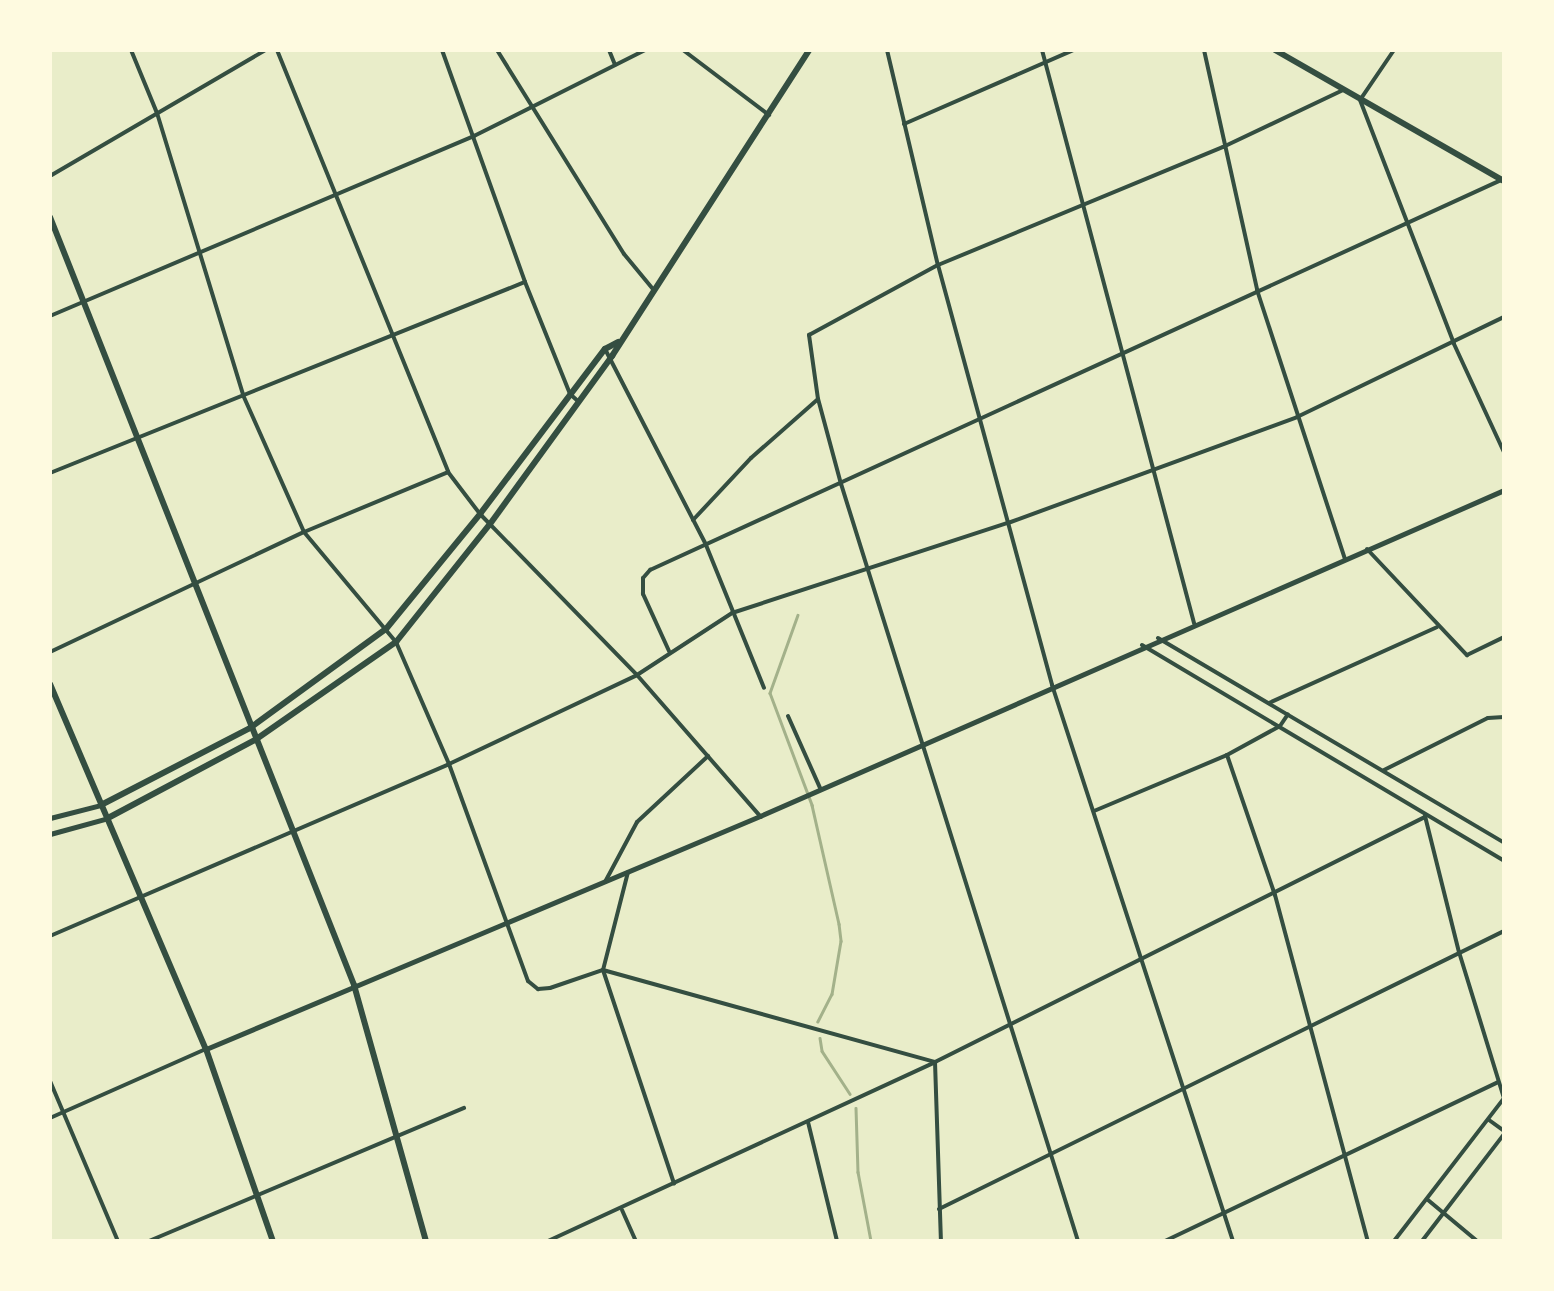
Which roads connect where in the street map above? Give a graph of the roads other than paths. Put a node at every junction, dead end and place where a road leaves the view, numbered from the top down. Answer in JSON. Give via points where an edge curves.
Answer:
{"nodes":[{"id":1,"x":132,"y":50,"type":"edge"},
{"id":2,"x":266,"y":50,"type":"edge"},
{"id":3,"x":277,"y":50,"type":"edge"},
{"id":4,"x":442,"y":50,"type":"edge"},
{"id":5,"x":496,"y":50,"type":"edge"},
{"id":6,"x":609,"y":50,"type":"edge"},
{"id":7,"x":646,"y":50,"type":"edge"},
{"id":8,"x":683,"y":50,"type":"edge"},
{"id":9,"x":809,"y":50,"type":"edge"},
{"id":10,"x":887,"y":50,"type":"edge"},
{"id":11,"x":1042,"y":50,"type":"edge"},
{"id":12,"x":1073,"y":50,"type":"edge"},
{"id":13,"x":1204,"y":50,"type":"edge"},
{"id":14,"x":1275,"y":50,"type":"edge"},
{"id":15,"x":1394,"y":50,"type":"edge"},
{"id":16,"x":1044,"y":64,"type":"junction"},
{"id":17,"x":615,"y":65,"type":"junction"},
{"id":18,"x":1344,"y":90,"type":"junction"},
{"id":19,"x":1360,"y":100,"type":"junction"},
{"id":20,"x":531,"y":110,"type":"junction"},
{"id":21,"x":157,"y":113,"type":"junction"},
{"id":22,"x":768,"y":115,"type":"junction"},
{"id":23,"x":904,"y":124,"type":"junction"},
{"id":24,"x":474,"y":136,"type":"junction"},
{"id":25,"x":1223,"y":148,"type":"junction"},
{"id":26,"x":50,"y":176,"type":"edge"},
{"id":27,"x":1503,"y":180,"type":"edge"},
{"id":28,"x":332,"y":194,"type":"junction"},
{"id":29,"x":1082,"y":207,"type":"junction"},
{"id":30,"x":50,"y":217,"type":"edge"},
{"id":31,"x":1406,"y":221,"type":"junction"},
{"id":32,"x":198,"y":253,"type":"junction"},
{"id":33,"x":938,"y":265,"type":"junction"},
{"id":34,"x":525,"y":282,"type":"junction"},
{"id":35,"x":653,"y":289,"type":"junction"},
{"id":36,"x":1257,"y":290,"type":"junction"},
{"id":37,"x":84,"y":302,"type":"junction"},
{"id":38,"x":50,"y":316,"type":"edge"},
{"id":39,"x":1504,"y":317,"type":"edge"},
{"id":40,"x":390,"y":336,"type":"junction"},
{"id":41,"x":619,"y":342,"type":"junction"},
{"id":42,"x":1454,"y":344,"type":"junction"},
{"id":43,"x":605,"y":349,"type":"junction"},
{"id":44,"x":1124,"y":354,"type":"junction"},
{"id":45,"x":612,"y":356,"type":"junction"},
{"id":46,"x":570,"y":394,"type":"junction"},
{"id":47,"x":243,"y":395,"type":"junction"},
{"id":48,"x":818,"y":399,"type":"junction"},
{"id":49,"x":579,"y":402,"type":"junction"},
{"id":50,"x":982,"y":417,"type":"junction"},
{"id":51,"x":1297,"y":417,"type":"junction"},
{"id":52,"x":136,"y":438,"type":"junction"},
{"id":53,"x":1504,"y":452,"type":"edge"},
{"id":54,"x":1154,"y":468,"type":"junction"},
{"id":55,"x":50,"y":472,"type":"edge"},
{"id":56,"x":448,"y":472,"type":"junction"},
{"id":57,"x":841,"y":484,"type":"junction"},
{"id":58,"x":1504,"y":490,"type":"edge"},
{"id":59,"x":480,"y":514,"type":"junction"},
{"id":60,"x":693,"y":520,"type":"junction"},
{"id":61,"x":1008,"y":523,"type":"junction"},
{"id":62,"x":490,"y":524,"type":"junction"},
{"id":63,"x":304,"y":532,"type":"junction"},
{"id":64,"x":706,"y":544,"type":"junction"},
{"id":65,"x":1366,"y":549,"type":"junction"},
{"id":66,"x":1346,"y":559,"type":"junction"},
{"id":67,"x":870,"y":566,"type":"junction"},
{"id":68,"x":194,"y":583,"type":"junction"},
{"id":69,"x":732,"y":613,"type":"junction"},
{"id":70,"x":1194,"y":623,"type":"junction"},
{"id":71,"x":1437,"y":627,"type":"junction"},
{"id":72,"x":386,"y":629,"type":"junction"},
{"id":73,"x":1158,"y":638,"type":"junction"},
{"id":74,"x":1504,"y":638,"type":"edge"},
{"id":75,"x":396,"y":642,"type":"junction"},
{"id":76,"x":1142,"y":645,"type":"junction"},
{"id":77,"x":50,"y":652,"type":"edge"},
{"id":78,"x":669,"y":652,"type":"junction"},
{"id":79,"x":637,"y":675,"type":"junction"},
{"id":80,"x":50,"y":684,"type":"edge"},
{"id":81,"x":1052,"y":685,"type":"junction"},
{"id":82,"x":764,"y":688,"type":"dead end"},
{"id":83,"x":1269,"y":703,"type":"junction"},
{"id":84,"x":1288,"y":714,"type":"junction"},
{"id":85,"x":788,"y":716,"type":"dead end"},
{"id":86,"x":1504,"y":717,"type":"edge"},
{"id":87,"x":1280,"y":726,"type":"junction"},
{"id":88,"x":250,"y":728,"type":"junction"},
{"id":89,"x":255,"y":740,"type":"junction"},
{"id":90,"x":922,"y":742,"type":"junction"},
{"id":91,"x":1227,"y":754,"type":"junction"},
{"id":92,"x":708,"y":756,"type":"junction"},
{"id":93,"x":449,"y":764,"type":"junction"},
{"id":94,"x":1384,"y":770,"type":"junction"},
{"id":95,"x":817,"y":789,"type":"junction"},
{"id":96,"x":101,"y":805,"type":"junction"},
{"id":97,"x":1094,"y":810,"type":"junction"},
{"id":98,"x":1424,"y":814,"type":"junction"},
{"id":99,"x":760,"y":816,"type":"junction"},
{"id":100,"x":50,"y":818,"type":"edge"},
{"id":101,"x":108,"y":818,"type":"junction"},
{"id":102,"x":296,"y":830,"type":"junction"},
{"id":103,"x":50,"y":834,"type":"edge"},
{"id":104,"x":1504,"y":843,"type":"edge"},
{"id":105,"x":1504,"y":862,"type":"edge"},
{"id":106,"x":628,"y":872,"type":"junction"},
{"id":107,"x":605,"y":882,"type":"junction"},
{"id":108,"x":1275,"y":895,"type":"junction"},
{"id":109,"x":142,"y":896,"type":"junction"},
{"id":110,"x":508,"y":924,"type":"junction"},
{"id":111,"x":1504,"y":930,"type":"edge"},
{"id":112,"x":50,"y":936,"type":"edge"},
{"id":113,"x":1458,"y":952,"type":"junction"},
{"id":114,"x":1140,"y":958,"type":"junction"},
{"id":115,"x":603,"y":970,"type":"junction"},
{"id":116,"x":354,"y":984,"type":"junction"},
{"id":117,"x":1010,"y":1024,"type":"junction"},
{"id":118,"x":1312,"y":1027,"type":"junction"},
{"id":119,"x":206,"y":1049,"type":"junction"},
{"id":120,"x":934,"y":1062,"type":"junction"},
{"id":121,"x":50,"y":1081,"type":"edge"},
{"id":122,"x":1498,"y":1082,"type":"junction"},
{"id":123,"x":1185,"y":1090,"type":"junction"},
{"id":124,"x":1504,"y":1098,"type":"edge"},
{"id":125,"x":464,"y":1108,"type":"dead end"},
{"id":126,"x":63,"y":1113,"type":"junction"},
{"id":127,"x":50,"y":1118,"type":"edge"},
{"id":128,"x":1489,"y":1120,"type":"junction"},
{"id":129,"x":808,"y":1122,"type":"junction"},
{"id":130,"x":1504,"y":1132,"type":"edge"},
{"id":131,"x":394,"y":1134,"type":"junction"},
{"id":132,"x":1050,"y":1156,"type":"junction"},
{"id":133,"x":1346,"y":1156,"type":"junction"},
{"id":134,"x":674,"y":1185,"type":"junction"},
{"id":135,"x":258,"y":1192,"type":"junction"},
{"id":136,"x":1428,"y":1200,"type":"junction"},
{"id":137,"x":939,"y":1209,"type":"junction"},
{"id":138,"x":622,"y":1210,"type":"junction"},
{"id":139,"x":1226,"y":1214,"type":"junction"},
{"id":140,"x":1445,"y":1214,"type":"junction"},
{"id":141,"x":118,"y":1241,"type":"edge"},
{"id":142,"x":149,"y":1241,"type":"edge"},
{"id":143,"x":273,"y":1241,"type":"edge"},
{"id":144,"x":426,"y":1241,"type":"edge"},
{"id":145,"x":548,"y":1241,"type":"edge"},
{"id":146,"x":636,"y":1241,"type":"edge"},
{"id":147,"x":838,"y":1241,"type":"edge"},
{"id":148,"x":942,"y":1241,"type":"edge"},
{"id":149,"x":1078,"y":1241,"type":"edge"},
{"id":150,"x":1164,"y":1241,"type":"edge"},
{"id":151,"x":1232,"y":1241,"type":"edge"},
{"id":152,"x":1368,"y":1241,"type":"edge"},
{"id":153,"x":1394,"y":1241,"type":"edge"},
{"id":154,"x":1422,"y":1241,"type":"edge"},
{"id":155,"x":1477,"y":1241,"type":"edge"}],
"edges":[{"from":1,"to":21,"type":"street"},
{"from":2,"to":21,"type":"street"},
{"from":3,"to":28,"type":"street"},
{"from":4,"to":24,"type":"street"},
{"from":5,"to":20,"type":"street"},
{"from":6,"to":17,"type":"street"},
{"from":7,"to":17,"type":"street"},
{"from":8,"to":22,"type":"street"},
{"from":9,"to":22,"type":"main road"},
{"from":10,"to":23,"type":"street"},
{"from":11,"to":16,"type":"street"},
{"from":12,"to":16,"type":"street"},
{"from":13,"to":25,"type":"street"},
{"from":14,"to":18,"type":"main road"},
{"from":15,"to":19,"type":"street"},
{"from":16,"to":23,"type":"street"},
{"from":16,"to":29,"type":"street"},
{"from":17,"to":20,"type":"street"},
{"from":18,"to":19,"type":"main road"},
{"from":18,"to":25,"type":"street"},
{"from":19,"to":27,"type":"main road"},
{"from":19,"to":31,"type":"street"},
{"from":20,"to":24,"type":"street"},
{"from":20,"to":35,"type":"street"},
{"from":21,"to":26,"type":"street"},
{"from":21,"to":32,"type":"street"},
{"from":22,"to":35,"type":"main road"},
{"from":23,"to":33,"type":"street"},
{"from":24,"to":28,"type":"street"},
{"from":24,"to":34,"type":"street"},
{"from":25,"to":29,"type":"street"},
{"from":25,"to":36,"type":"street"},
{"from":27,"to":31,"type":"street"},
{"from":28,"to":32,"type":"street"},
{"from":28,"to":40,"type":"street"},
{"from":29,"to":33,"type":"street"},
{"from":29,"to":44,"type":"street"},
{"from":30,"to":37,"type":"main road"},
{"from":31,"to":36,"type":"street"},
{"from":31,"to":42,"type":"street"},
{"from":32,"to":37,"type":"street"},
{"from":32,"to":47,"type":"street"},
{"from":33,"to":48,"type":"street","via":[[811,332]]},
{"from":33,"to":50,"type":"street"},
{"from":34,"to":40,"type":"street"},
{"from":34,"to":46,"type":"street"},
{"from":35,"to":41,"type":"main road"},
{"from":36,"to":44,"type":"street"},
{"from":36,"to":51,"type":"street"},
{"from":37,"to":38,"type":"street"},
{"from":37,"to":52,"type":"main road"},
{"from":39,"to":42,"type":"street"},
{"from":40,"to":47,"type":"street"},
{"from":40,"to":56,"type":"street"},
{"from":41,"to":43,"type":"main road"},
{"from":41,"to":45,"type":"main road"},
{"from":42,"to":51,"type":"street"},
{"from":42,"to":53,"type":"street"},
{"from":43,"to":45,"type":"street"},
{"from":43,"to":46,"type":"main road"},
{"from":44,"to":50,"type":"street"},
{"from":44,"to":54,"type":"street"},
{"from":45,"to":49,"type":"main road"},
{"from":45,"to":60,"type":"street"},
{"from":46,"to":49,"type":"street"},
{"from":46,"to":59,"type":"main road"},
{"from":47,"to":52,"type":"street"},
{"from":47,"to":63,"type":"street"},
{"from":48,"to":57,"type":"street"},
{"from":48,"to":60,"type":"street"},
{"from":49,"to":62,"type":"main road"},
{"from":50,"to":57,"type":"street"},
{"from":50,"to":61,"type":"street"},
{"from":51,"to":54,"type":"street"},
{"from":51,"to":66,"type":"street"},
{"from":52,"to":55,"type":"street"},
{"from":52,"to":68,"type":"main road"},
{"from":54,"to":61,"type":"street"},
{"from":54,"to":70,"type":"street"},
{"from":56,"to":59,"type":"street"},
{"from":56,"to":63,"type":"street"},
{"from":57,"to":64,"type":"street"},
{"from":57,"to":67,"type":"street"},
{"from":58,"to":65,"type":"street"},
{"from":59,"to":62,"type":"street"},
{"from":59,"to":72,"type":"main road"},
{"from":60,"to":64,"type":"street"},
{"from":61,"to":67,"type":"street"},
{"from":61,"to":81,"type":"street"},
{"from":62,"to":75,"type":"main road"},
{"from":62,"to":79,"type":"street"},
{"from":63,"to":68,"type":"street"},
{"from":63,"to":72,"type":"street"},
{"from":64,"to":69,"type":"street"},
{"from":64,"to":78,"type":"street","via":[[643,578]]},
{"from":65,"to":66,"type":"street"},
{"from":65,"to":71,"type":"street"},
{"from":66,"to":70,"type":"street"},
{"from":67,"to":69,"type":"street"},
{"from":67,"to":90,"type":"street"},
{"from":68,"to":77,"type":"street"},
{"from":68,"to":88,"type":"main road"},
{"from":69,"to":78,"type":"street"},
{"from":69,"to":82,"type":"street"},
{"from":70,"to":73,"type":"street"},
{"from":71,"to":74,"type":"street","via":[[1467,656]]},
{"from":71,"to":83,"type":"street"},
{"from":72,"to":75,"type":"street"},
{"from":72,"to":88,"type":"main road"},
{"from":73,"to":76,"type":"street"},
{"from":73,"to":83,"type":"street"},
{"from":75,"to":89,"type":"main road"},
{"from":75,"to":93,"type":"street"},
{"from":76,"to":81,"type":"street"},
{"from":76,"to":87,"type":"street"},
{"from":78,"to":79,"type":"street"},
{"from":79,"to":92,"type":"street"},
{"from":79,"to":93,"type":"street"},
{"from":80,"to":96,"type":"main road"},
{"from":81,"to":90,"type":"street"},
{"from":81,"to":97,"type":"street"},
{"from":83,"to":84,"type":"street"},
{"from":84,"to":87,"type":"street"},
{"from":84,"to":94,"type":"street"},
{"from":85,"to":95,"type":"street"},
{"from":86,"to":94,"type":"street","via":[[1488,718]]},
{"from":87,"to":91,"type":"street"},
{"from":87,"to":98,"type":"street"},
{"from":88,"to":89,"type":"main road"},
{"from":88,"to":96,"type":"main road"},
{"from":89,"to":101,"type":"main road"},
{"from":89,"to":102,"type":"main road"},
{"from":90,"to":95,"type":"street"},
{"from":90,"to":117,"type":"street"},
{"from":91,"to":97,"type":"street"},
{"from":91,"to":108,"type":"street"},
{"from":92,"to":99,"type":"street"},
{"from":92,"to":107,"type":"street","via":[[637,822]]},
{"from":93,"to":102,"type":"street"},
{"from":93,"to":110,"type":"street"},
{"from":94,"to":104,"type":"street"},
{"from":95,"to":99,"type":"street"},
{"from":96,"to":100,"type":"street"},
{"from":96,"to":101,"type":"main road"},
{"from":97,"to":114,"type":"street"},
{"from":98,"to":105,"type":"street"},
{"from":98,"to":108,"type":"street"},
{"from":98,"to":113,"type":"street"},
{"from":99,"to":106,"type":"street"},
{"from":101,"to":103,"type":"street"},
{"from":101,"to":109,"type":"main road"},
{"from":102,"to":109,"type":"street"},
{"from":102,"to":116,"type":"main road"},
{"from":106,"to":107,"type":"street"},
{"from":106,"to":115,"type":"street"},
{"from":107,"to":110,"type":"street"},
{"from":108,"to":114,"type":"street"},
{"from":108,"to":118,"type":"street"},
{"from":109,"to":112,"type":"street"},
{"from":109,"to":119,"type":"main road"},
{"from":110,"to":115,"type":"street","via":[[528,982],[538,989]]},
{"from":110,"to":116,"type":"street"},
{"from":111,"to":113,"type":"street"},
{"from":113,"to":118,"type":"street"},
{"from":113,"to":122,"type":"street"},
{"from":114,"to":117,"type":"street"},
{"from":114,"to":123,"type":"street"},
{"from":115,"to":120,"type":"street"},
{"from":115,"to":134,"type":"street"},
{"from":116,"to":119,"type":"street"},
{"from":116,"to":131,"type":"main road"},
{"from":117,"to":120,"type":"street"},
{"from":117,"to":132,"type":"street"},
{"from":118,"to":123,"type":"street"},
{"from":118,"to":133,"type":"street"},
{"from":119,"to":126,"type":"street"},
{"from":119,"to":135,"type":"main road"},
{"from":120,"to":129,"type":"street"},
{"from":120,"to":137,"type":"street"},
{"from":121,"to":126,"type":"street"},
{"from":122,"to":124,"type":"street"},
{"from":122,"to":133,"type":"street"},
{"from":123,"to":132,"type":"street"},
{"from":123,"to":139,"type":"street"},
{"from":124,"to":128,"type":"street"},
{"from":125,"to":131,"type":"street"},
{"from":126,"to":127,"type":"street"},
{"from":126,"to":141,"type":"street"},
{"from":128,"to":130,"type":"street"},
{"from":128,"to":136,"type":"street"},
{"from":129,"to":134,"type":"street"},
{"from":129,"to":147,"type":"street"},
{"from":130,"to":140,"type":"street"},
{"from":131,"to":135,"type":"street"},
{"from":131,"to":144,"type":"main road"},
{"from":132,"to":137,"type":"street"},
{"from":132,"to":149,"type":"street"},
{"from":133,"to":139,"type":"street"},
{"from":133,"to":152,"type":"street"},
{"from":134,"to":138,"type":"street"},
{"from":135,"to":142,"type":"street"},
{"from":135,"to":143,"type":"main road"},
{"from":136,"to":140,"type":"street"},
{"from":136,"to":153,"type":"street"},
{"from":137,"to":148,"type":"street"},
{"from":138,"to":145,"type":"street"},
{"from":138,"to":146,"type":"street"},
{"from":139,"to":150,"type":"street"},
{"from":139,"to":151,"type":"street"},
{"from":140,"to":154,"type":"street"},
{"from":140,"to":155,"type":"street"}]}
